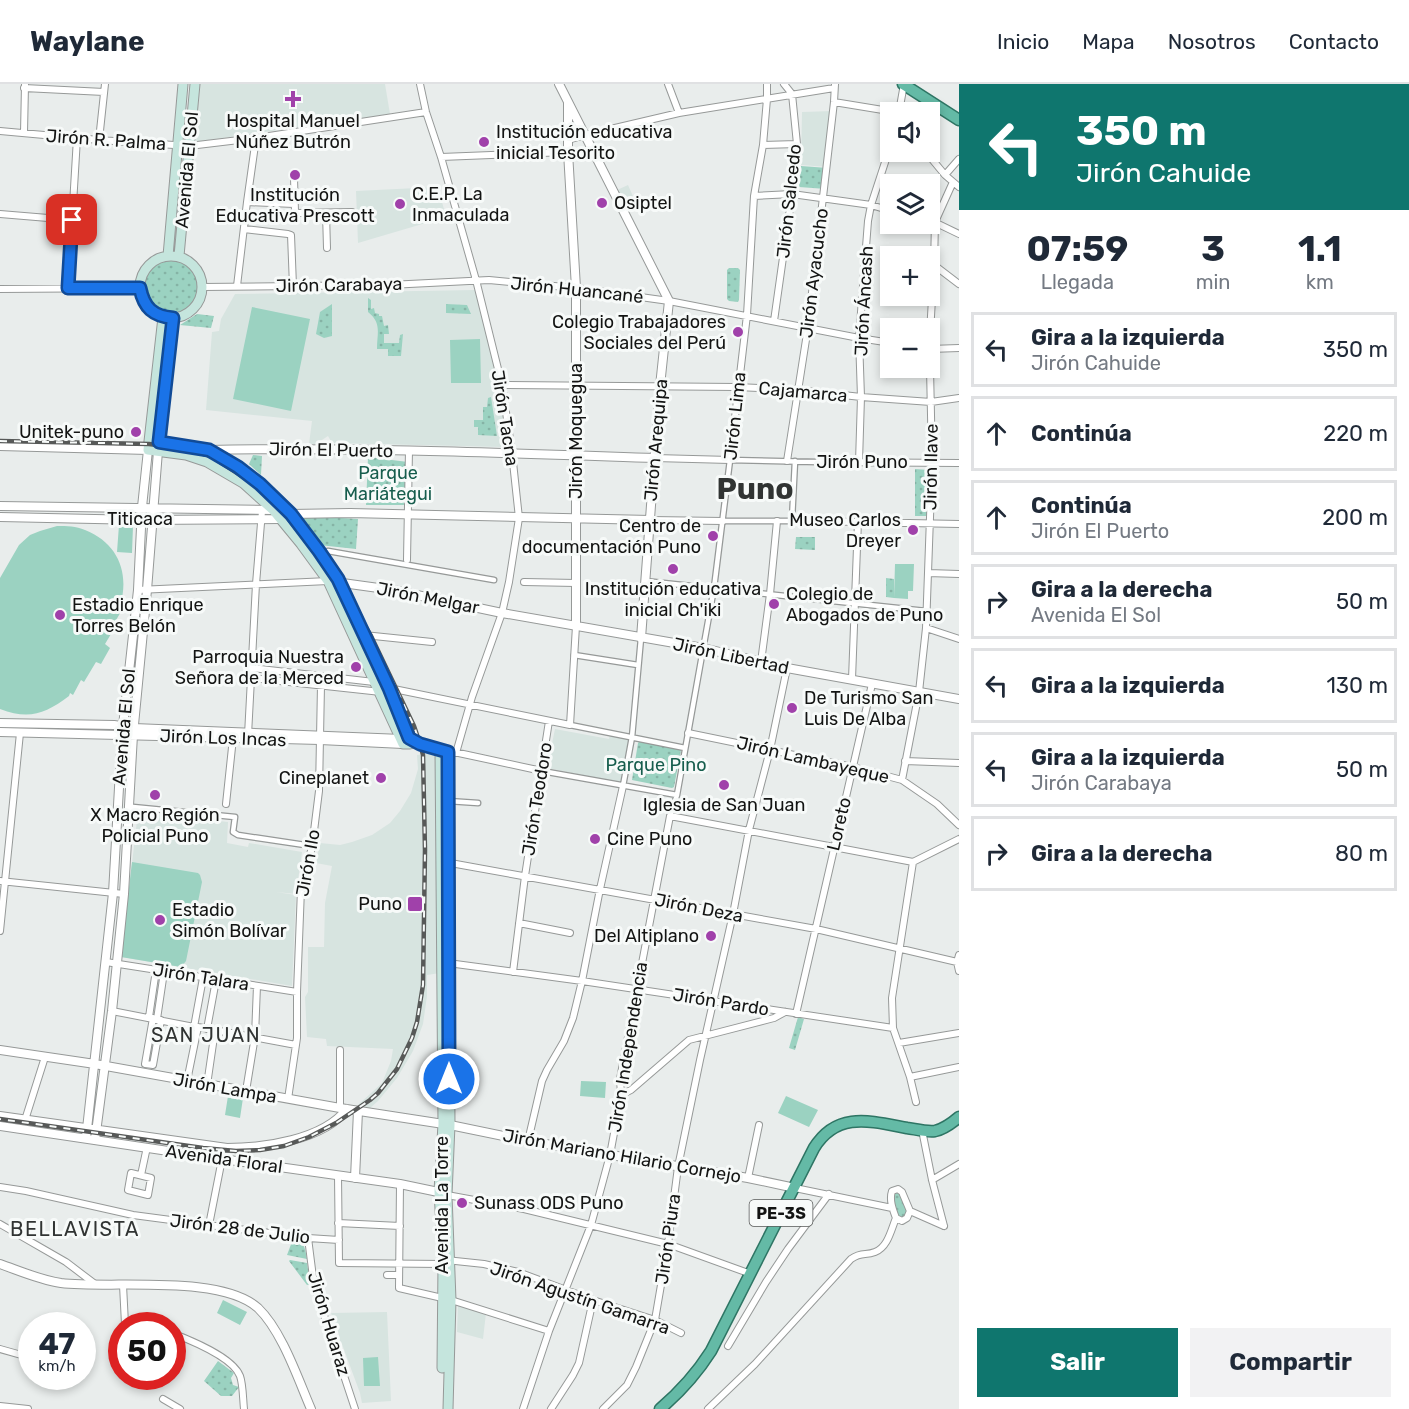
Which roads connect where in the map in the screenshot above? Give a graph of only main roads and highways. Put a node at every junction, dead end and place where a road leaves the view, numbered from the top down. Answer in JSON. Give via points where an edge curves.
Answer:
{"nodes":[{"id":1,"x":183,"y":84,"type":"edge"},
{"id":2,"x":195,"y":84,"type":"edge"},
{"id":3,"x":904,"y":84,"type":"edge"},
{"id":4,"x":913,"y":84,"type":"edge"},
{"id":5,"x":959,"y":113,"type":"edge"},
{"id":6,"x":959,"y":120,"type":"edge"},
{"id":7,"x":174,"y":256,"type":"junction"},
{"id":8,"x":168,"y":317,"type":"junction"},
{"id":9,"x":154,"y":446,"type":"junction"},
{"id":10,"x":384,"y":691,"type":"junction"},
{"id":11,"x":448,"y":751,"type":"junction"},
{"id":12,"x":444,"y":862,"type":"junction"},
{"id":13,"x":959,"y":1117,"type":"edge"},
{"id":14,"x":446,"y":1299,"type":"junction"},
{"id":15,"x":443,"y":1409,"type":"edge"},
{"id":16,"x":448,"y":1409,"type":"edge"},
{"id":17,"x":660,"y":1409,"type":"edge"}],
"edges":[{"from":1,"to":7,"type":"main road","name":"Avenida El Sol"},
{"from":2,"to":7,"type":"main road","name":"Avenida El Sol"},
{"from":3,"to":6,"type":"highway"},
{"from":4,"to":5,"type":"highway"},
{"from":7,"to":8,"type":"main road","via":[[151,263],[141,278],[140,288],[147,306]]},
{"from":7,"to":8,"type":"main road","via":[[196,268],[202,287],[201,296],[190,311]]},
{"from":8,"to":9,"type":"main road","name":"Avenida El Sol"},
{"from":9,"to":10,"type":"main road","via":[[225,471],[273,510],[328,581],[374,682]]},
{"from":9,"to":10,"type":"main road","name":"Jirón El Puerto","via":[[209,450],[260,484],[291,514],[339,582]]},
{"from":10,"to":11,"type":"main road","via":[[408,741]]},
{"from":11,"to":12,"type":"main road","name":"Avenida La Torre"},
{"from":11,"to":12,"type":"main road","name":"Avenida La Torre"},
{"from":12,"to":14,"type":"main road","name":"Avenida La Torre"},
{"from":13,"to":17,"type":"highway","number":"PE-3S","via":[[933,1131],[860,1120],[837,1125],[825,1133],[711,1351],[684,1387]]},
{"from":14,"to":15,"type":"main road","name":"Avenida La Torre"},
{"from":14,"to":16,"type":"main road","name":"Avenida La Torre"}]}
